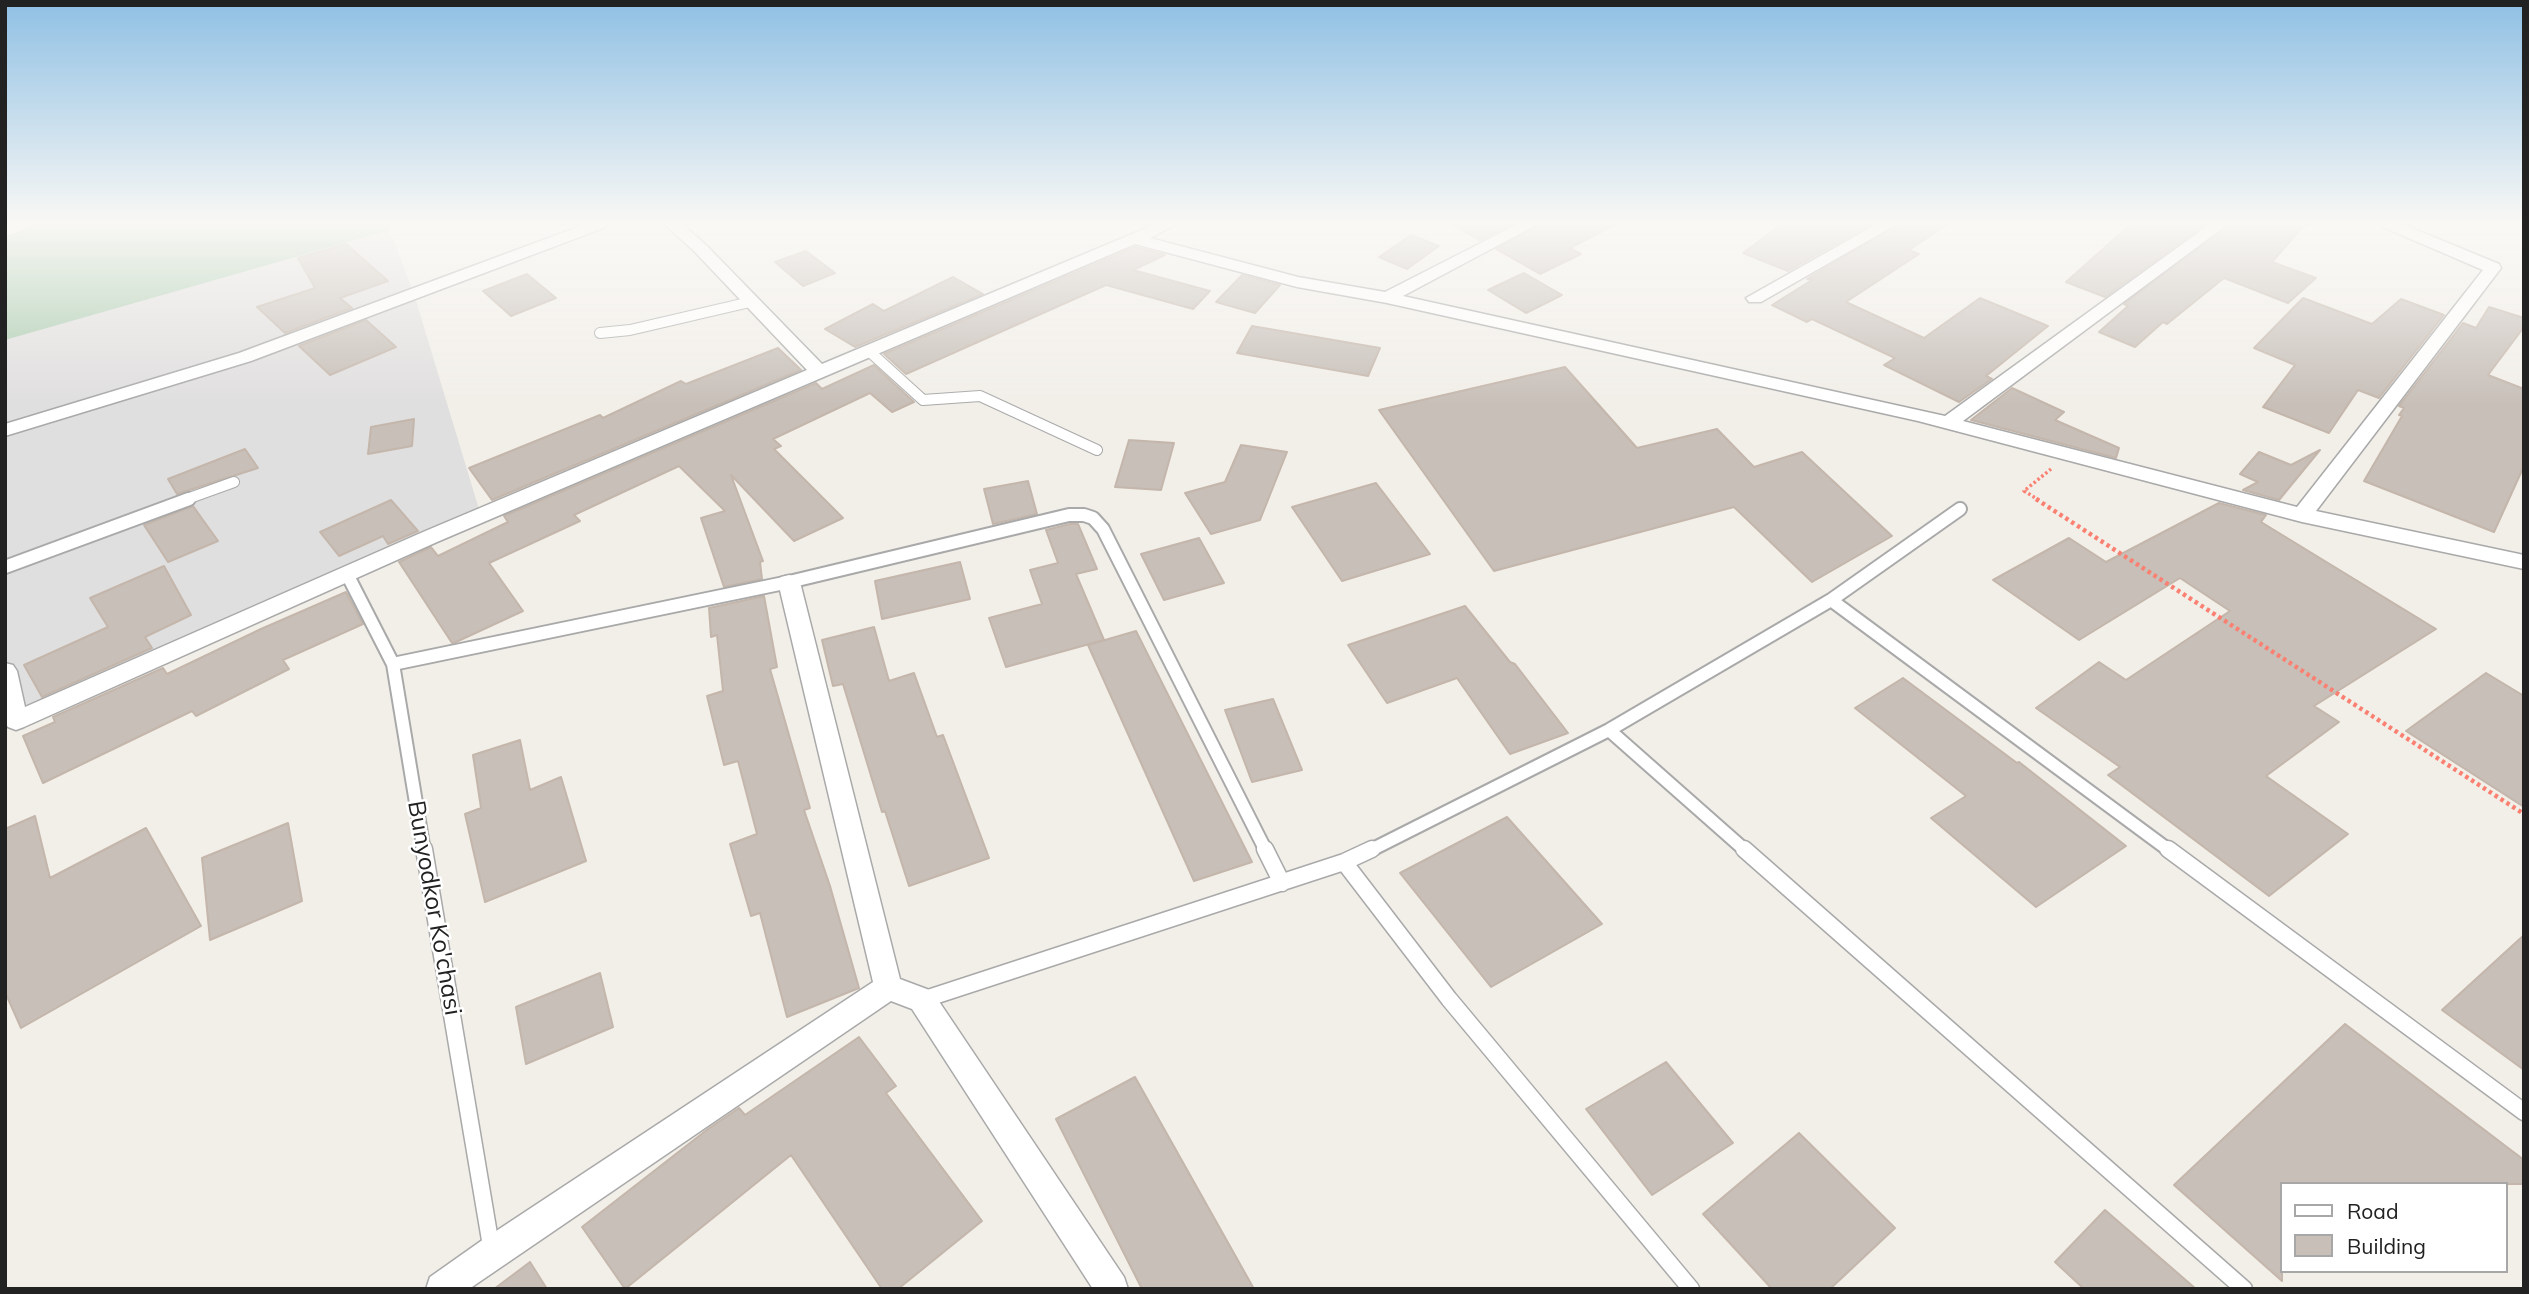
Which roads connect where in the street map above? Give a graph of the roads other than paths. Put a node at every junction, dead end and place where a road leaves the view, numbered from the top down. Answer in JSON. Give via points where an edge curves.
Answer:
{"nodes":[{"id":1,"x":439,"y":284,"type":"edge"},
{"id":2,"x":734,"y":284,"type":"edge"},
{"id":3,"x":1027,"y":284,"type":"edge"},
{"id":4,"x":1310,"y":284,"type":"edge"},
{"id":5,"x":1413,"y":284,"type":"edge"},
{"id":6,"x":1780,"y":284,"type":"edge"},
{"id":7,"x":2137,"y":284,"type":"edge"},
{"id":8,"x":2480,"y":284,"type":"edge"},
{"id":9,"x":1387,"y":298,"type":"junction"},
{"id":10,"x":1755,"y":298,"type":"dead end"},
{"id":11,"x":750,"y":302,"type":"junction"},
{"id":12,"x":600,"y":333,"type":"dead end"},
{"id":13,"x":869,"y":351,"type":"junction"},
{"id":14,"x":819,"y":372,"type":"junction"},
{"id":15,"x":1948,"y":423,"type":"junction"},
{"id":16,"x":5,"y":430,"type":"edge"},
{"id":17,"x":1097,"y":450,"type":"dead end"},
{"id":18,"x":234,"y":482,"type":"dead end"},
{"id":19,"x":1960,"y":509,"type":"dead end"},
{"id":20,"x":2302,"y":514,"type":"junction"},
{"id":21,"x":2524,"y":562,"type":"edge"},
{"id":22,"x":5,"y":567,"type":"edge"},
{"id":23,"x":347,"y":574,"type":"junction"},
{"id":24,"x":789,"y":582,"type":"junction"},
{"id":25,"x":1831,"y":600,"type":"junction"},
{"id":26,"x":393,"y":664,"type":"junction"},
{"id":27,"x":5,"y":671,"type":"edge"},
{"id":28,"x":10,"y":725,"type":"edge"},
{"id":29,"x":1609,"y":730,"type":"junction"},
{"id":30,"x":1344,"y":862,"type":"junction"},
{"id":31,"x":1282,"y":883,"type":"junction"},
{"id":32,"x":888,"y":987,"type":"junction"},
{"id":33,"x":922,"y":1000,"type":"junction"},
{"id":34,"x":2524,"y":1112,"type":"edge"},
{"id":35,"x":492,"y":1252,"type":"junction"},
{"id":36,"x":442,"y":1289,"type":"edge"},
{"id":37,"x":1112,"y":1289,"type":"edge"},
{"id":38,"x":1691,"y":1289,"type":"edge"},
{"id":39,"x":2244,"y":1289,"type":"edge"}],
"edges":[{"from":1,"to":16,"type":"street","via":[[245,357]]},
{"from":2,"to":11,"type":"street"},
{"from":3,"to":13,"type":"street"},
{"from":4,"to":9,"type":"street"},
{"from":5,"to":9,"type":"street"},
{"from":6,"to":10,"type":"street"},
{"from":7,"to":15,"type":"street"},
{"from":8,"to":20,"type":"street"},
{"from":9,"to":15,"type":"street"},
{"from":11,"to":12,"type":"lane"},
{"from":11,"to":14,"type":"street"},
{"from":13,"to":14,"type":"street"},
{"from":13,"to":17,"type":"lane","via":[[923,400],[980,396]]},
{"from":14,"to":23,"type":"street"},
{"from":15,"to":20,"type":"street"},
{"from":18,"to":22,"type":"lane"},
{"from":19,"to":25,"type":"lane"},
{"from":20,"to":21,"type":"street"},
{"from":23,"to":26,"type":"lane","name":"Bunyodkor Ko'chasi"},
{"from":23,"to":28,"type":"street"},
{"from":24,"to":26,"type":"lane"},
{"from":24,"to":31,"type":"lane","via":[[1069,515],[1093,517],[1110,541]]},
{"from":24,"to":32,"type":"street"},
{"from":25,"to":29,"type":"lane"},
{"from":25,"to":34,"type":"lane"},
{"from":26,"to":35,"type":"lane","name":"Bunyodkor Ko'chasi"},
{"from":27,"to":28,"type":"street"},
{"from":29,"to":30,"type":"lane"},
{"from":29,"to":39,"type":"lane"},
{"from":30,"to":31,"type":"lane"},
{"from":30,"to":38,"type":"lane","via":[[1514,1079]]},
{"from":31,"to":33,"type":"lane"},
{"from":32,"to":33,"type":"street"},
{"from":32,"to":35,"type":"street"},
{"from":33,"to":37,"type":"street"},
{"from":35,"to":36,"type":"street"}]}
